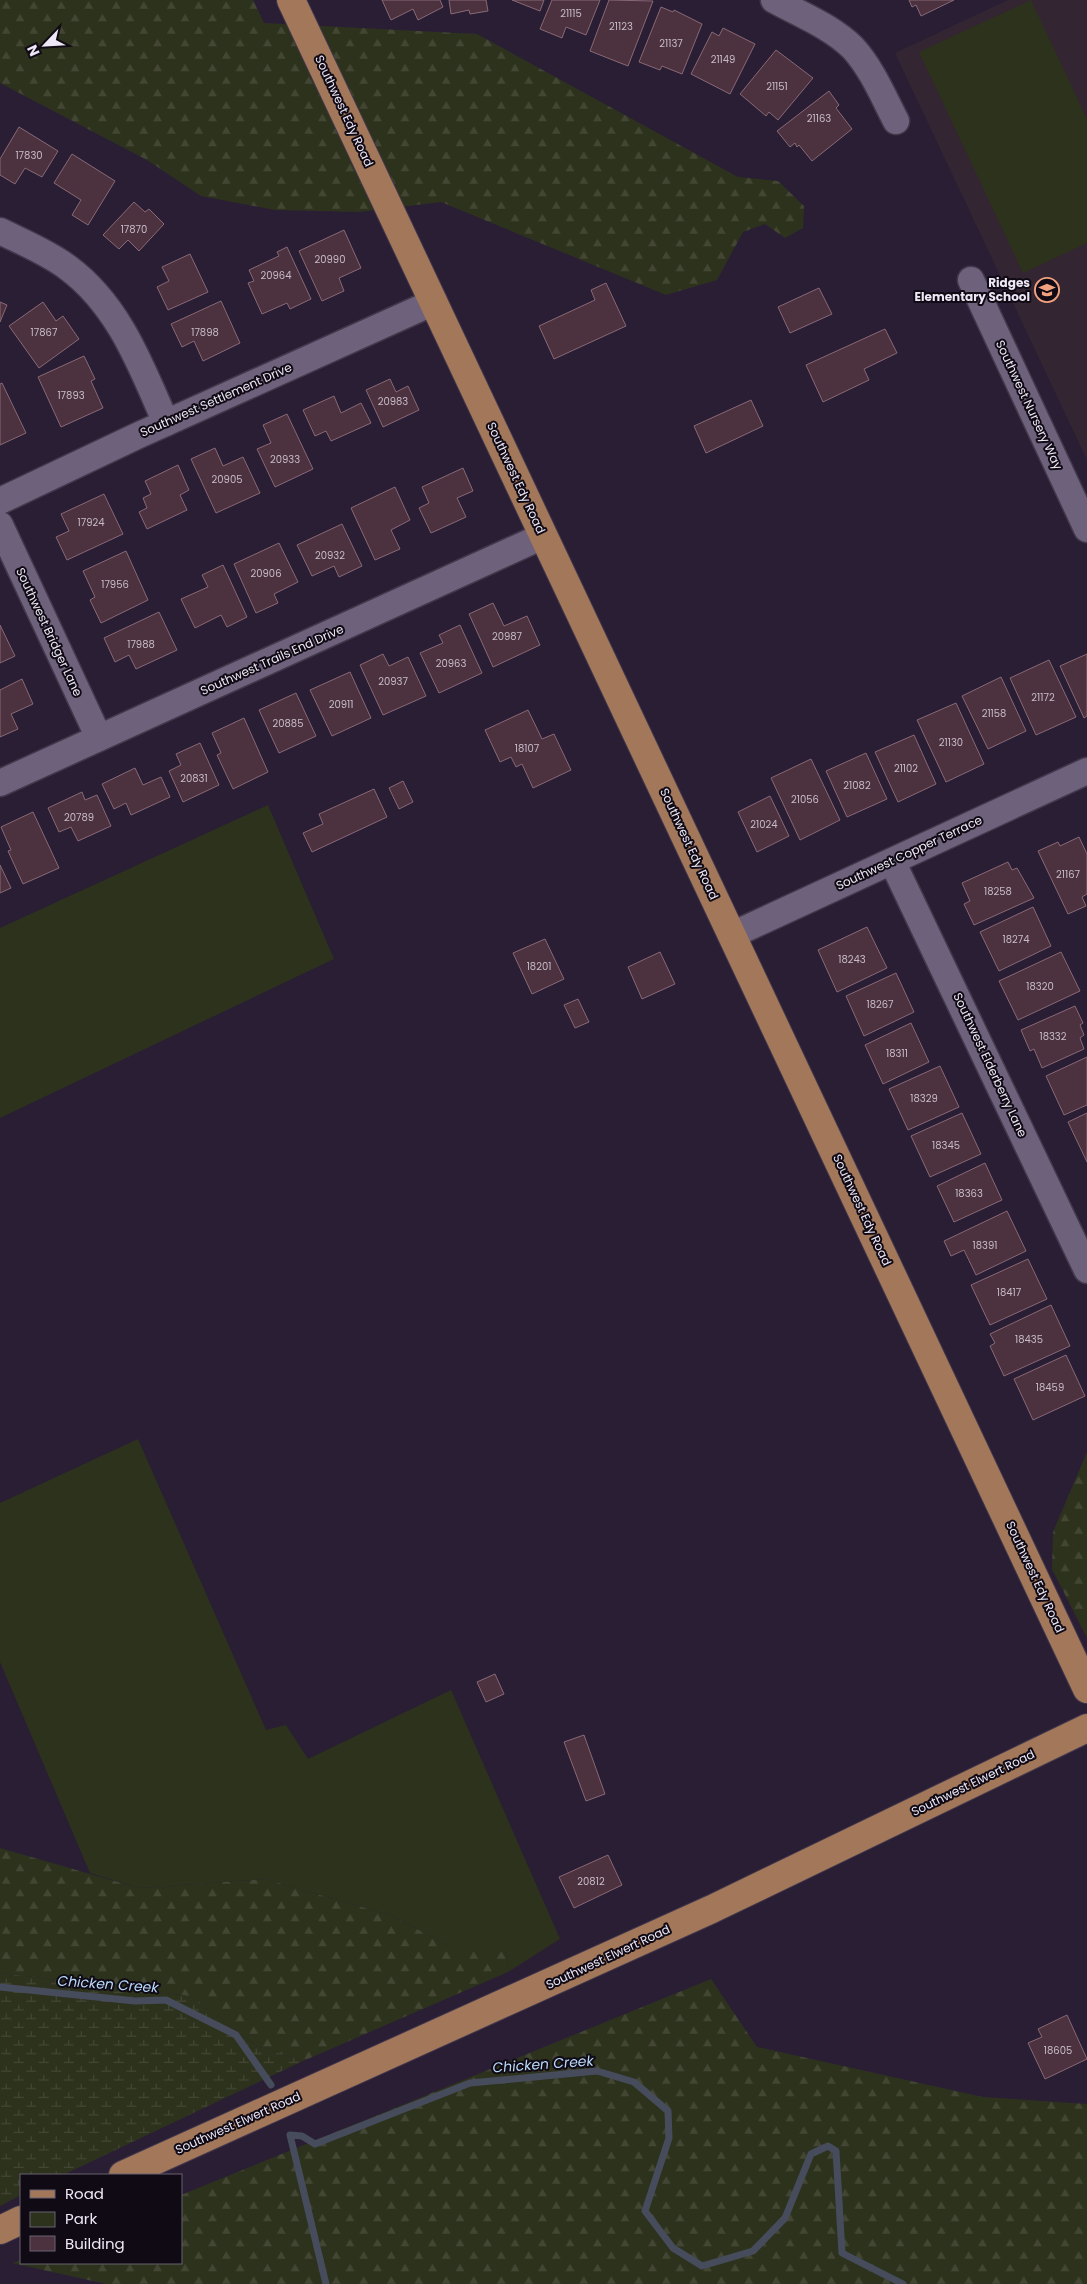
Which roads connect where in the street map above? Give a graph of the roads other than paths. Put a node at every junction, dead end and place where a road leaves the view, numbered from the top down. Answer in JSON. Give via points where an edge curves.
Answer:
{"nodes":[{"id":1,"x":291,"y":0,"type":"edge"},
{"id":2,"x":774,"y":0,"type":"edge"},
{"id":3,"x":896,"y":121,"type":"dead end"},
{"id":4,"x":0,"y":231,"type":"edge"},
{"id":5,"x":971,"y":280,"type":"dead end"},
{"id":6,"x":434,"y":302,"type":"junction"},
{"id":7,"x":166,"y":422,"type":"junction"},
{"id":8,"x":0,"y":501,"type":"edge"},
{"id":9,"x":0,"y":525,"type":"edge"},
{"id":10,"x":1087,"y":529,"type":"edge"},
{"id":11,"x":543,"y":536,"type":"junction"},
{"id":12,"x":99,"y":738,"type":"junction"},
{"id":13,"x":1087,"y":771,"type":"edge"},
{"id":14,"x":0,"y":783,"type":"edge"},
{"id":15,"x":892,"y":861,"type":"junction"},
{"id":16,"x":732,"y":935,"type":"junction"},
{"id":17,"x":1087,"y":1270,"type":"edge"},
{"id":18,"x":1087,"y":1688,"type":"edge"},
{"id":19,"x":1087,"y":1728,"type":"edge"},
{"id":20,"x":125,"y":2174,"type":"edge"},
{"id":21,"x":20,"y":2220,"type":"edge"},
{"id":22,"x":0,"y":2230,"type":"edge"}],
"edges":[{"from":1,"to":6,"type":"main road","name":"Southwest Edy Road"},
{"from":2,"to":3,"type":"street","via":[[832,32],[851,47],[875,79]]},
{"from":4,"to":7,"type":"street","via":[[66,267],[105,302],[124,332]]},
{"from":5,"to":10,"type":"street","name":"Southwest Nursery Way"},
{"from":6,"to":7,"type":"street","name":"Southwest Settlement Drive"},
{"from":6,"to":11,"type":"main road","name":"Southwest Edy Road"},
{"from":7,"to":8,"type":"street","name":"Southwest Settlement Drive"},
{"from":9,"to":12,"type":"street","name":"Southwest Bridger Lane"},
{"from":11,"to":12,"type":"street","name":"Southwest Trails End Drive"},
{"from":11,"to":16,"type":"main road","name":"Southwest Edy Road"},
{"from":12,"to":14,"type":"street","name":"Southwest Trails End Drive"},
{"from":13,"to":15,"type":"street","name":"Southwest Copper Terrace"},
{"from":15,"to":16,"type":"street","name":"Southwest Copper Terrace"},
{"from":15,"to":17,"type":"street","name":"Southwest Elderberry Lane"},
{"from":16,"to":18,"type":"main road","name":"Southwest Edy Road"},
{"from":19,"to":20,"type":"main road","name":"Southwest Elwert Road","via":[[712,1909]]},
{"from":21,"to":22,"type":"main road"}]}
